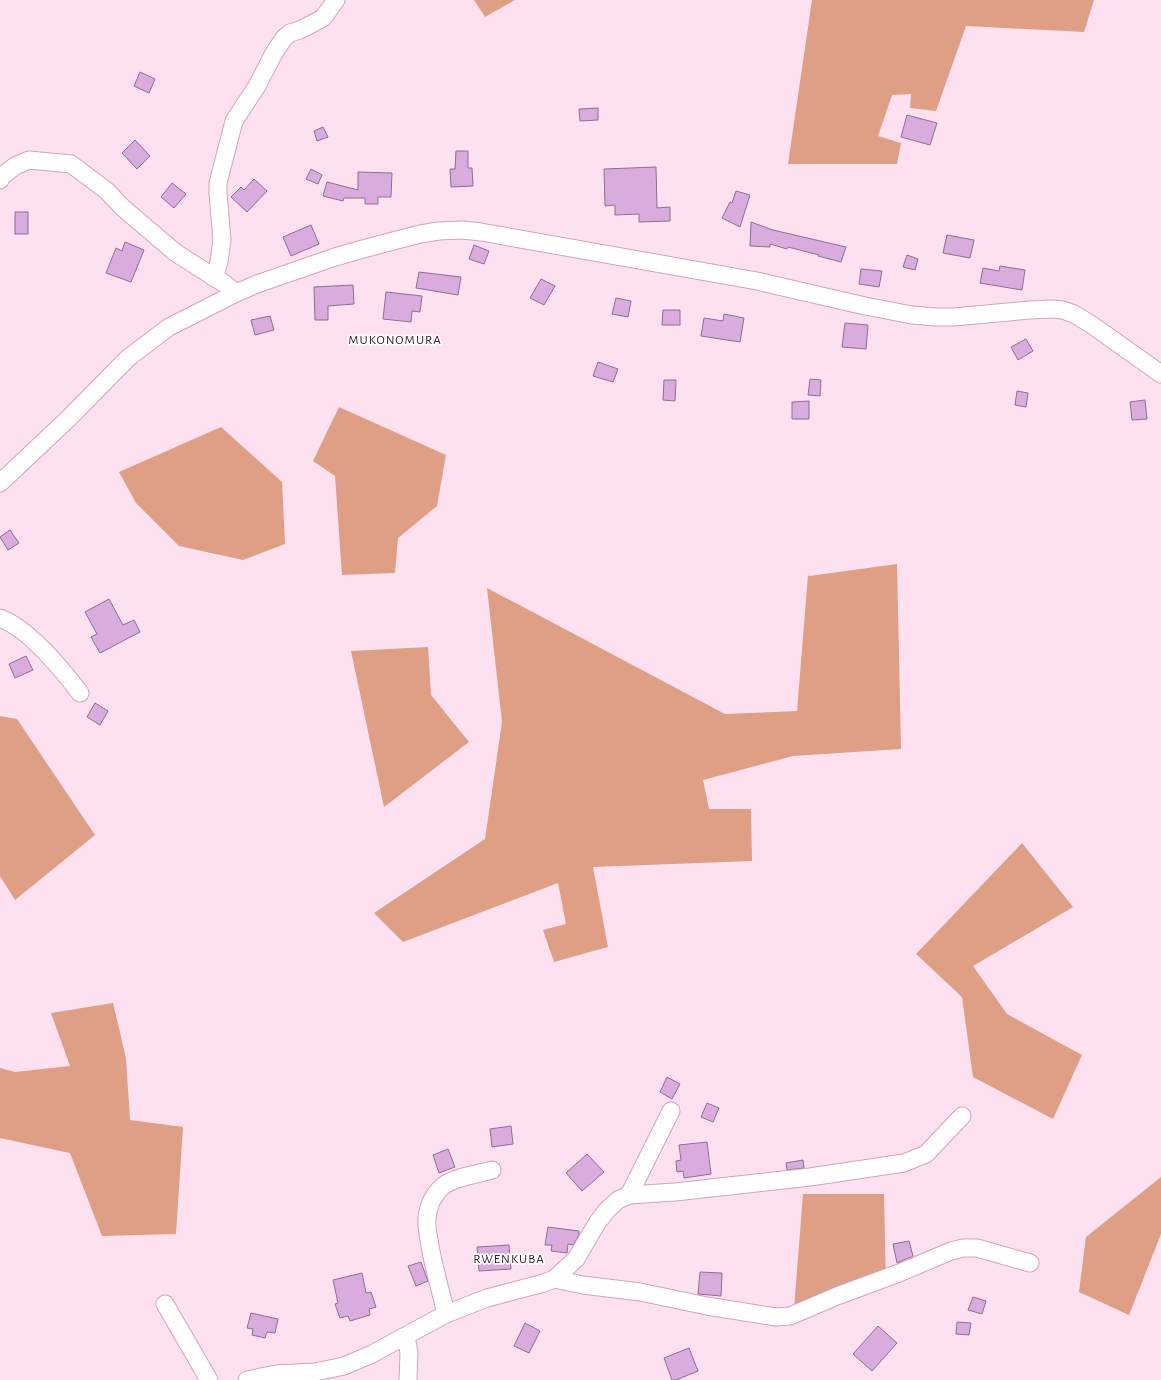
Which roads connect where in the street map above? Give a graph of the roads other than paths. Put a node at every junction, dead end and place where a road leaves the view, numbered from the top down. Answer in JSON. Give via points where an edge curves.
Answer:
{"nodes":[{"id":1,"x":336,"y":0,"type":"edge"},
{"id":2,"x":0,"y":180,"type":"edge"},
{"id":3,"x":214,"y":278,"type":"junction"},
{"id":4,"x":236,"y":292,"type":"junction"},
{"id":5,"x":1161,"y":374,"type":"edge"},
{"id":6,"x":0,"y":483,"type":"edge"},
{"id":7,"x":0,"y":618,"type":"edge"},
{"id":8,"x":80,"y":693,"type":"dead end"},
{"id":9,"x":671,"y":1111,"type":"dead end"},
{"id":10,"x":962,"y":1116,"type":"dead end"},
{"id":11,"x":492,"y":1170,"type":"dead end"},
{"id":12,"x":629,"y":1195,"type":"junction"},
{"id":13,"x":1030,"y":1263,"type":"dead end"},
{"id":14,"x":554,"y":1279,"type":"junction"},
{"id":15,"x":165,"y":1304,"type":"dead end"},
{"id":16,"x":446,"y":1314,"type":"junction"},
{"id":17,"x":406,"y":1336,"type":"junction"},
{"id":18,"x":209,"y":1380,"type":"edge"},
{"id":19,"x":246,"y":1380,"type":"edge"},
{"id":20,"x":408,"y":1380,"type":"edge"}],
"edges":[{"from":1,"to":3,"type":"street","via":[[323,18],[284,38],[258,86],[234,121],[218,183],[222,240]]},
{"from":2,"to":3,"type":"street","via":[[15,166],[29,160],[71,164],[107,191],[176,253]]},
{"from":3,"to":4,"type":"street"},
{"from":4,"to":5,"type":"street","via":[[369,247],[420,234],[463,230],[757,281],[912,314],[954,317],[1030,310],[1063,310],[1092,325]]},
{"from":4,"to":6,"type":"street","via":[[169,328],[128,358]]},
{"from":7,"to":8,"type":"street","via":[[29,636]]},
{"from":9,"to":12,"type":"street"},
{"from":10,"to":12,"type":"street","via":[[926,1154],[904,1163],[810,1177]]},
{"from":11,"to":16,"type":"street","via":[[452,1181],[435,1194],[429,1206],[427,1228]]},
{"from":12,"to":14,"type":"street","via":[[618,1200],[607,1210],[597,1222],[576,1259]]},
{"from":13,"to":14,"type":"street","via":[[978,1248],[963,1248],[790,1316],[776,1317]]},
{"from":14,"to":16,"type":"street","via":[[487,1298]]},
{"from":15,"to":18,"type":"street"},
{"from":16,"to":17,"type":"street"},
{"from":17,"to":19,"type":"street","via":[[372,1354],[332,1369],[276,1374]]},
{"from":17,"to":20,"type":"street","via":[[409,1353]]}]}
